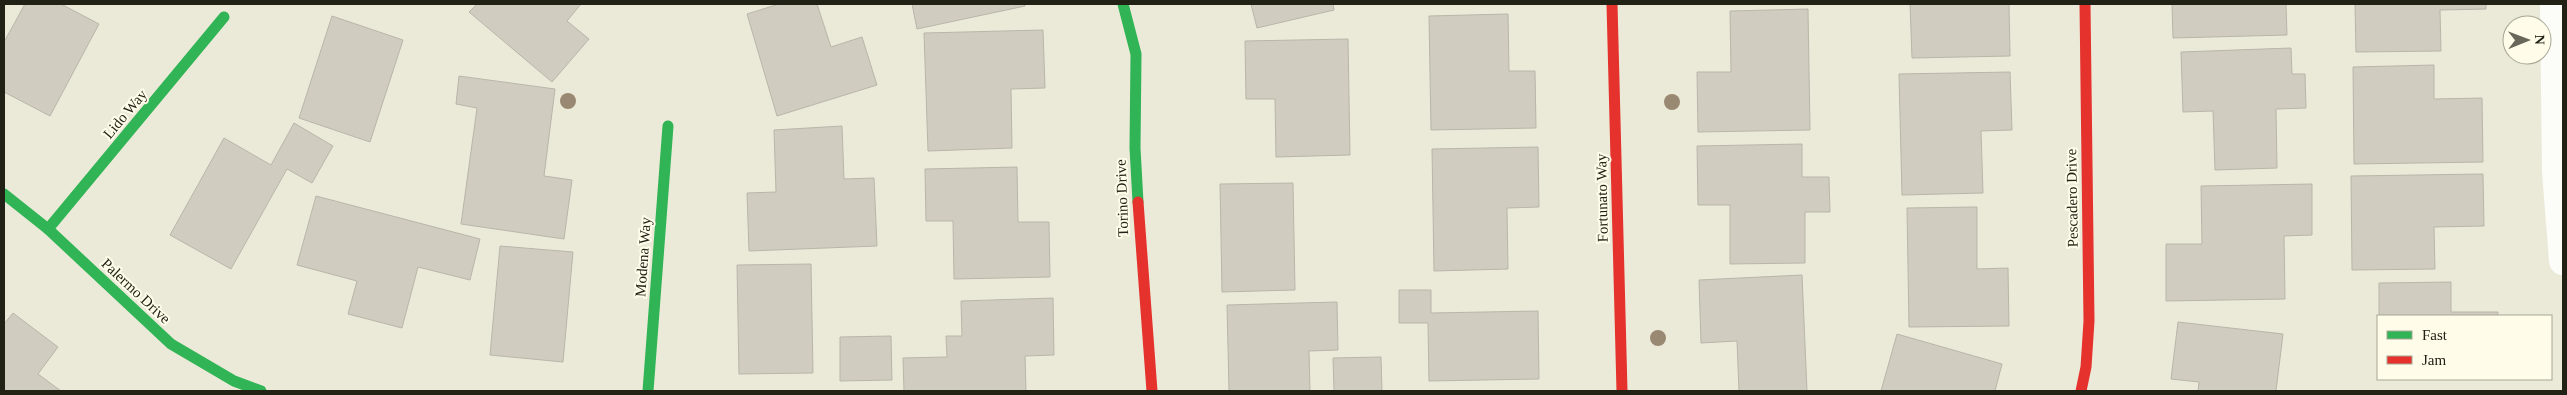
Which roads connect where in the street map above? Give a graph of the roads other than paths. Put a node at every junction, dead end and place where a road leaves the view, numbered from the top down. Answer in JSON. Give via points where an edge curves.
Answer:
{"nodes":[{"id":1,"x":1123,"y":4,"type":"edge"},
{"id":2,"x":1612,"y":4,"type":"edge"},
{"id":3,"x":2085,"y":4,"type":"edge"},
{"id":4,"x":2554,"y":4,"type":"edge"},
{"id":5,"x":224,"y":17,"type":"dead end"},
{"id":6,"x":668,"y":126,"type":"dead end"},
{"id":7,"x":2560,"y":171,"type":"edge"},
{"id":8,"x":4,"y":194,"type":"edge"},
{"id":9,"x":48,"y":229,"type":"junction"},
{"id":10,"x":2563,"y":261,"type":"edge"},
{"id":11,"x":261,"y":391,"type":"edge"},
{"id":12,"x":648,"y":391,"type":"edge"},
{"id":13,"x":1152,"y":391,"type":"edge"},
{"id":14,"x":1622,"y":391,"type":"edge"},
{"id":15,"x":2081,"y":391,"type":"edge"}],
"edges":[{"from":1,"to":13,"type":"street","name":"Torino Drive","via":[[1136,54],[1135,148]]},
{"from":2,"to":14,"type":"street","name":"Fortunato Way"},
{"from":3,"to":15,"type":"street","name":"Pescadero Drive","via":[[2089,322]]},
{"from":4,"to":7,"type":"street"},
{"from":5,"to":9,"type":"street","name":"Lido Way"},
{"from":6,"to":12,"type":"street","name":"Modena Way"},
{"from":7,"to":10,"type":"street"},
{"from":8,"to":9,"type":"street","name":"Palermo Drive"},
{"from":9,"to":11,"type":"street","name":"Palermo Drive","via":[[171,344],[234,381]]}]}
